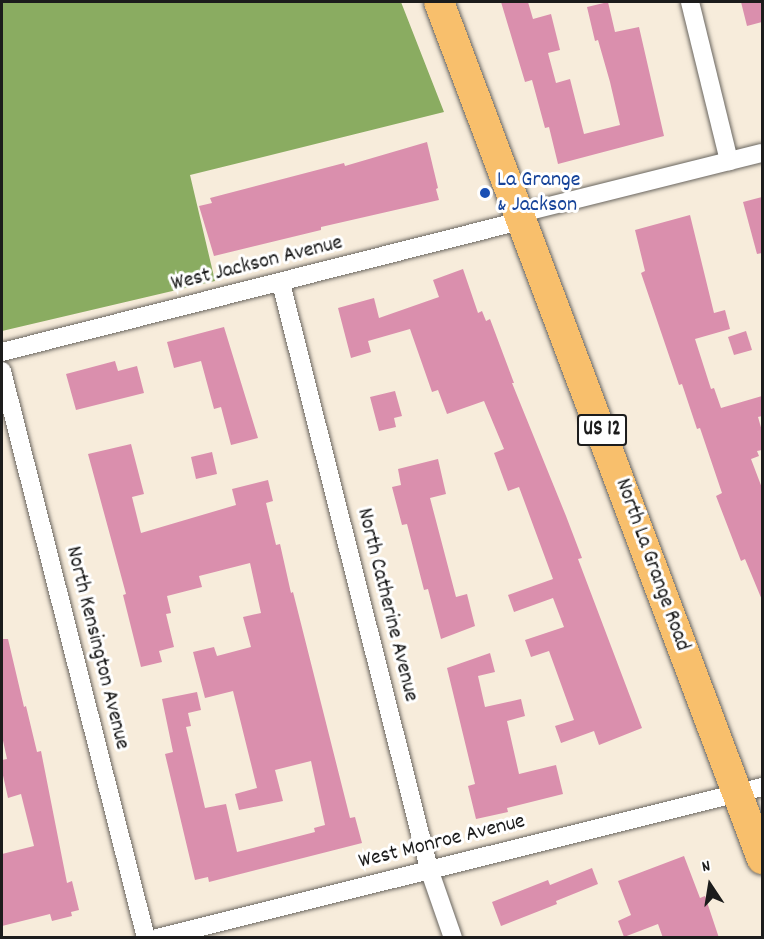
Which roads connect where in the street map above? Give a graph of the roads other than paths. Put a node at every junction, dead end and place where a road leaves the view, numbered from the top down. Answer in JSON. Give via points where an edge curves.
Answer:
{"nodes":[{"id":1,"x":439,"y":2,"type":"edge"},
{"id":2,"x":690,"y":2,"type":"edge"},
{"id":3,"x":762,"y":153,"type":"edge"},
{"id":4,"x":729,"y":161,"type":"junction"},
{"id":5,"x":522,"y":217,"type":"junction"},
{"id":6,"x":281,"y":283,"type":"junction"},
{"id":7,"x":2,"y":352,"type":"edge"},
{"id":8,"x":2,"y":371,"type":"edge"},
{"id":9,"x":750,"y":790,"type":"edge"},
{"id":10,"x":762,"y":859,"type":"edge"},
{"id":11,"x":429,"y":869,"type":"junction"},
{"id":12,"x":146,"y":938,"type":"edge"},
{"id":13,"x":158,"y":938,"type":"edge"},
{"id":14,"x":453,"y":938,"type":"edge"}],
"edges":[{"from":1,"to":5,"type":"main road","name":"North La Grange Road","number":"US 12"},
{"from":2,"to":4,"type":"street"},
{"from":3,"to":4,"type":"street","name":"West Jackson Avenue"},
{"from":4,"to":5,"type":"street","name":"West Jackson Avenue"},
{"from":5,"to":6,"type":"street","name":"West Jackson Avenue"},
{"from":5,"to":9,"type":"main road","name":"North La Grange Road","number":"US 12"},
{"from":6,"to":7,"type":"street","name":"West Jackson Avenue"},
{"from":6,"to":11,"type":"street","name":"North Catherine Avenue"},
{"from":8,"to":12,"type":"street","name":"North Kensington Avenue"},
{"from":9,"to":10,"type":"main road","name":"North La Grange Road","number":"US 12"},
{"from":9,"to":11,"type":"street","name":"West Monroe Avenue"},
{"from":11,"to":13,"type":"street","name":"West Monroe Avenue"},
{"from":11,"to":14,"type":"street","name":"North Catherine Avenue"}]}
